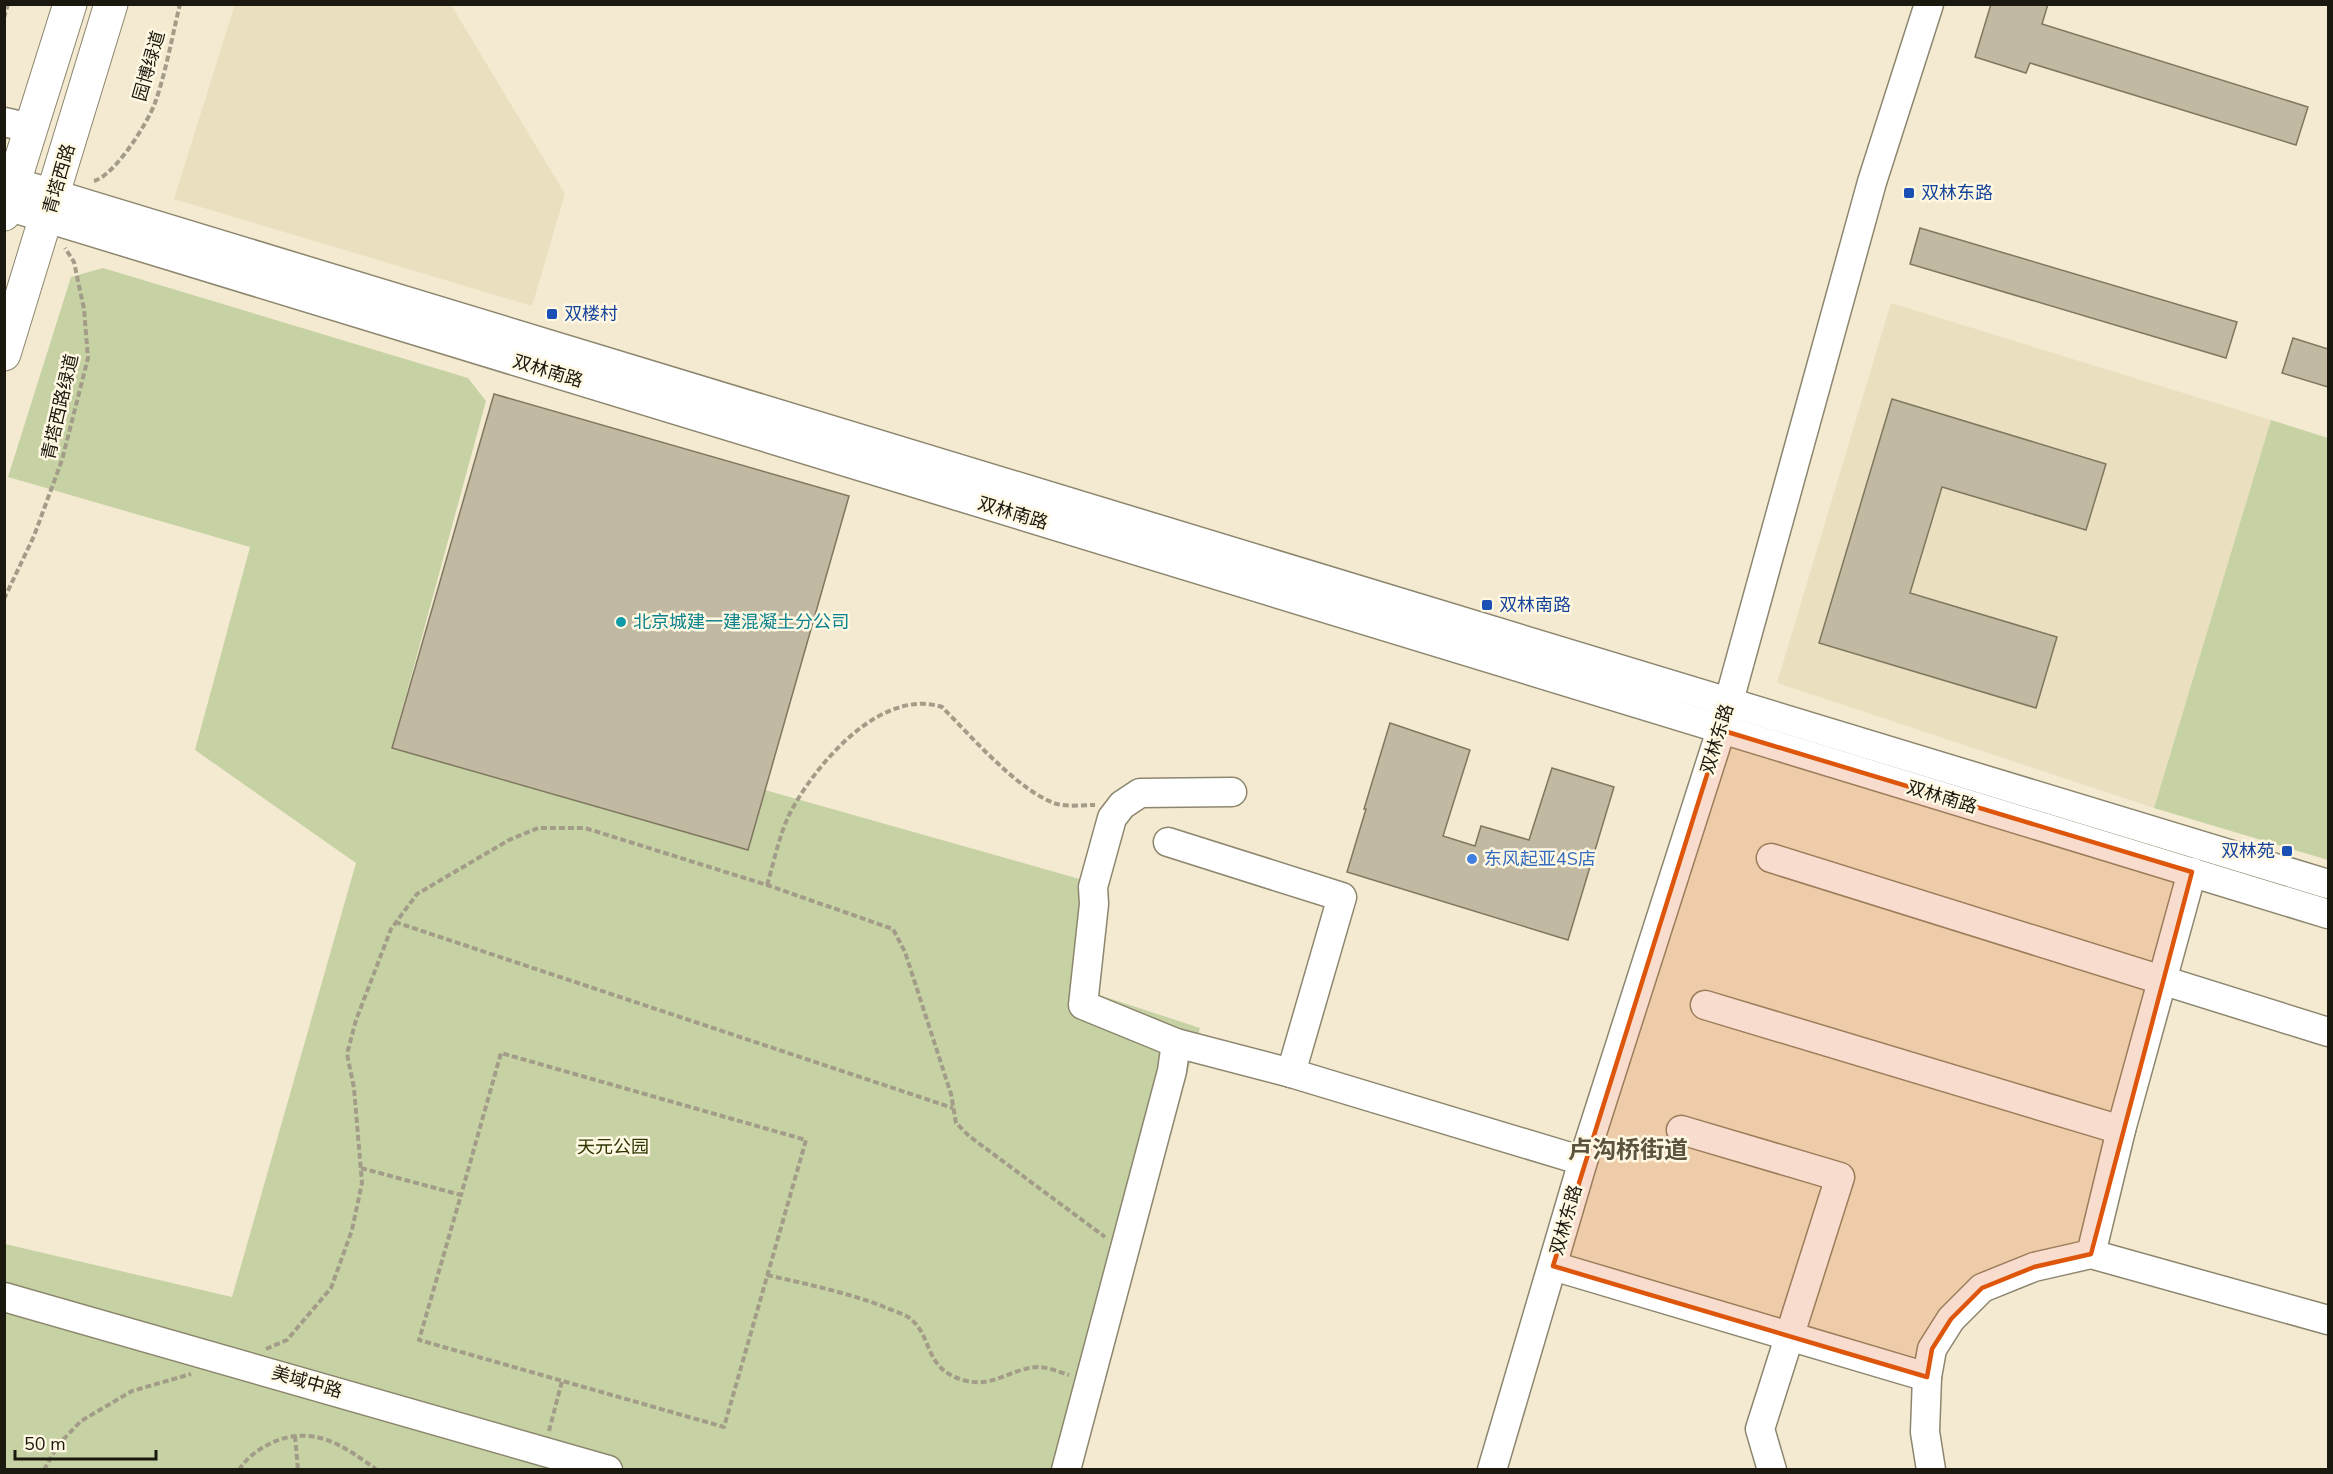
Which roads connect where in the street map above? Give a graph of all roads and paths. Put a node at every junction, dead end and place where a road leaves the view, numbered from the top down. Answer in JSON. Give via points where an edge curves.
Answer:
{"nodes":[{"id":1,"x":8,"y":4,"type":"edge"},
{"id":2,"x":70,"y":4,"type":"edge"},
{"id":3,"x":111,"y":4,"type":"edge"},
{"id":4,"x":180,"y":4,"type":"edge"},
{"id":5,"x":1929,"y":4,"type":"edge"},
{"id":6,"x":4,"y":18,"type":"edge"},
{"id":7,"x":18,"y":125,"type":"edge"},
{"id":8,"x":92,"y":182,"type":"dead end"},
{"id":9,"x":9,"y":201,"type":"edge"},
{"id":10,"x":51,"y":206,"type":"junction"},
{"id":11,"x":4,"y":354,"type":"edge"},
{"id":12,"x":4,"y":599,"type":"edge"},
{"id":13,"x":1725,"y":716,"type":"junction"},
{"id":14,"x":1232,"y":792,"type":"dead end"},
{"id":15,"x":1122,"y":805,"type":"junction"},
{"id":16,"x":1168,"y":843,"type":"dead end"},
{"id":17,"x":1771,"y":858,"type":"dead end"},
{"id":18,"x":2192,"y":872,"type":"junction"},
{"id":19,"x":2328,"y":884,"type":"edge"},
{"id":20,"x":766,"y":885,"type":"junction"},
{"id":21,"x":2328,"y":914,"type":"edge"},
{"id":22,"x":395,"y":922,"type":"junction"},
{"id":23,"x":2162,"y":979,"type":"junction"},
{"id":24,"x":1705,"y":1005,"type":"dead end"},
{"id":25,"x":2328,"y":1032,"type":"edge"},
{"id":26,"x":1176,"y":1042,"type":"junction"},
{"id":27,"x":1290,"y":1073,"type":"junction"},
{"id":28,"x":953,"y":1108,"type":"junction"},
{"id":29,"x":1681,"y":1130,"type":"dead end"},
{"id":30,"x":2121,"y":1130,"type":"junction"},
{"id":31,"x":1583,"y":1161,"type":"junction"},
{"id":32,"x":361,"y":1168,"type":"junction"},
{"id":33,"x":461,"y":1195,"type":"junction"},
{"id":34,"x":1124,"y":1252,"type":"junction"},
{"id":35,"x":2091,"y":1254,"type":"junction"},
{"id":36,"x":1553,"y":1266,"type":"junction"},
{"id":37,"x":767,"y":1275,"type":"junction"},
{"id":38,"x":4,"y":1297,"type":"edge"},
{"id":39,"x":2328,"y":1320,"type":"edge"},
{"id":40,"x":1791,"y":1335,"type":"junction"},
{"id":41,"x":236,"y":1362,"type":"junction"},
{"id":42,"x":195,"y":1373,"type":"dead end"},
{"id":43,"x":1927,"y":1377,"type":"junction"},
{"id":44,"x":562,"y":1381,"type":"junction"},
{"id":45,"x":1089,"y":1383,"type":"junction"},
{"id":46,"x":295,"y":1436,"type":"junction"},
{"id":47,"x":544,"y":1451,"type":"junction"},
{"id":48,"x":44,"y":1470,"type":"edge"},
{"id":49,"x":239,"y":1470,"type":"edge"},
{"id":50,"x":298,"y":1470,"type":"edge"},
{"id":51,"x":377,"y":1470,"type":"edge"},
{"id":52,"x":608,"y":1470,"type":"edge"},
{"id":53,"x":1066,"y":1470,"type":"edge"},
{"id":54,"x":1492,"y":1470,"type":"edge"},
{"id":55,"x":1772,"y":1470,"type":"edge"},
{"id":56,"x":1931,"y":1470,"type":"edge"}],
"edges":[{"from":1,"to":6,"type":"path"},
{"from":2,"to":7,"type":"main road"},
{"from":3,"to":10,"type":"main road","name":"青塔西路"},
{"from":4,"to":8,"type":"path","name":"园博绿道","via":[[154,104],[126,154],[102,179]]},
{"from":5,"to":13,"type":"street","name":"双林东路","via":[[1872,182]]},
{"from":7,"to":9,"type":"main road"},
{"from":9,"to":10,"type":"street","name":"双林南路"},
{"from":10,"to":11,"type":"main road","name":"青塔西路"},
{"from":10,"to":12,"type":"path","name":"青塔西路绿道","via":[[74,262],[84,309],[88,358],[62,460],[34,536]]},
{"from":10,"to":13,"type":"street","name":"双林南路"},
{"from":13,"to":18,"type":"street","name":"双林南路"},
{"from":13,"to":19,"type":"street","name":"双林南路"},
{"from":13,"to":31,"type":"street","name":"双林东路"},
{"from":14,"to":15,"type":"street","via":[[1140,793]]},
{"from":15,"to":20,"type":"path","via":[[1058,804],[1013,776],[942,707],[911,704],[878,717],[843,743],[806,786],[788,818]]},
{"from":15,"to":26,"type":"street","via":[[1112,818],[1093,887],[1083,1005]]},
{"from":16,"to":27,"type":"street","via":[[1342,897]]},
{"from":17,"to":23,"type":"street"},
{"from":18,"to":21,"type":"street","name":"双林南路"},
{"from":18,"to":23,"type":"street"},
{"from":20,"to":22,"type":"path","via":[[585,828],[538,828],[509,840],[417,894]]},
{"from":20,"to":28,"type":"path","via":[[893,929],[905,952]]},
{"from":22,"to":28,"type":"path"},
{"from":22,"to":32,"type":"path","via":[[356,1020],[347,1054]]},
{"from":23,"to":25,"type":"street"},
{"from":23,"to":30,"type":"street"},
{"from":24,"to":30,"type":"street"},
{"from":26,"to":27,"type":"street"},
{"from":26,"to":34,"type":"street","via":[[1172,1071]]},
{"from":27,"to":31,"type":"street"},
{"from":28,"to":34,"type":"path","via":[[956,1123],[969,1136]]},
{"from":29,"to":40,"type":"street","via":[[1840,1177]]},
{"from":30,"to":35,"type":"street"},
{"from":31,"to":36,"type":"street","name":"双林东路"},
{"from":32,"to":33,"type":"path"},
{"from":32,"to":41,"type":"path","via":[[362,1183],[352,1230],[331,1288],[287,1340]]},
{"from":33,"to":37,"type":"path","via":[[501,1053],[806,1140]]},
{"from":33,"to":44,"type":"path","via":[[419,1340]]},
{"from":34,"to":45,"type":"street"},
{"from":35,"to":39,"type":"street"},
{"from":35,"to":43,"type":"street","via":[[2034,1268],[1982,1288],[1951,1319],[1932,1349]]},
{"from":36,"to":40,"type":"street"},
{"from":36,"to":54,"type":"street","name":"双林东路"},
{"from":37,"to":44,"type":"path","via":[[724,1427]]},
{"from":37,"to":45,"type":"path","via":[[864,1299],[909,1318],[938,1366],[964,1380],[980,1384],[1037,1367]]},
{"from":38,"to":41,"type":"street","name":"美域中路"},
{"from":40,"to":43,"type":"street"},
{"from":40,"to":55,"type":"street","via":[[1760,1429]]},
{"from":41,"to":47,"type":"street","name":"美域中路"},
{"from":42,"to":48,"type":"path","via":[[132,1391],[81,1421],[58,1445]]},
{"from":43,"to":56,"type":"street","via":[[1925,1432]]},
{"from":44,"to":47,"type":"path"},
{"from":45,"to":53,"type":"street"},
{"from":46,"to":49,"type":"path","via":[[258,1449]]},
{"from":46,"to":50,"type":"path"},
{"from":46,"to":51,"type":"path","via":[[311,1435],[336,1443]]},
{"from":47,"to":52,"type":"street","name":"美域中路"}]}
